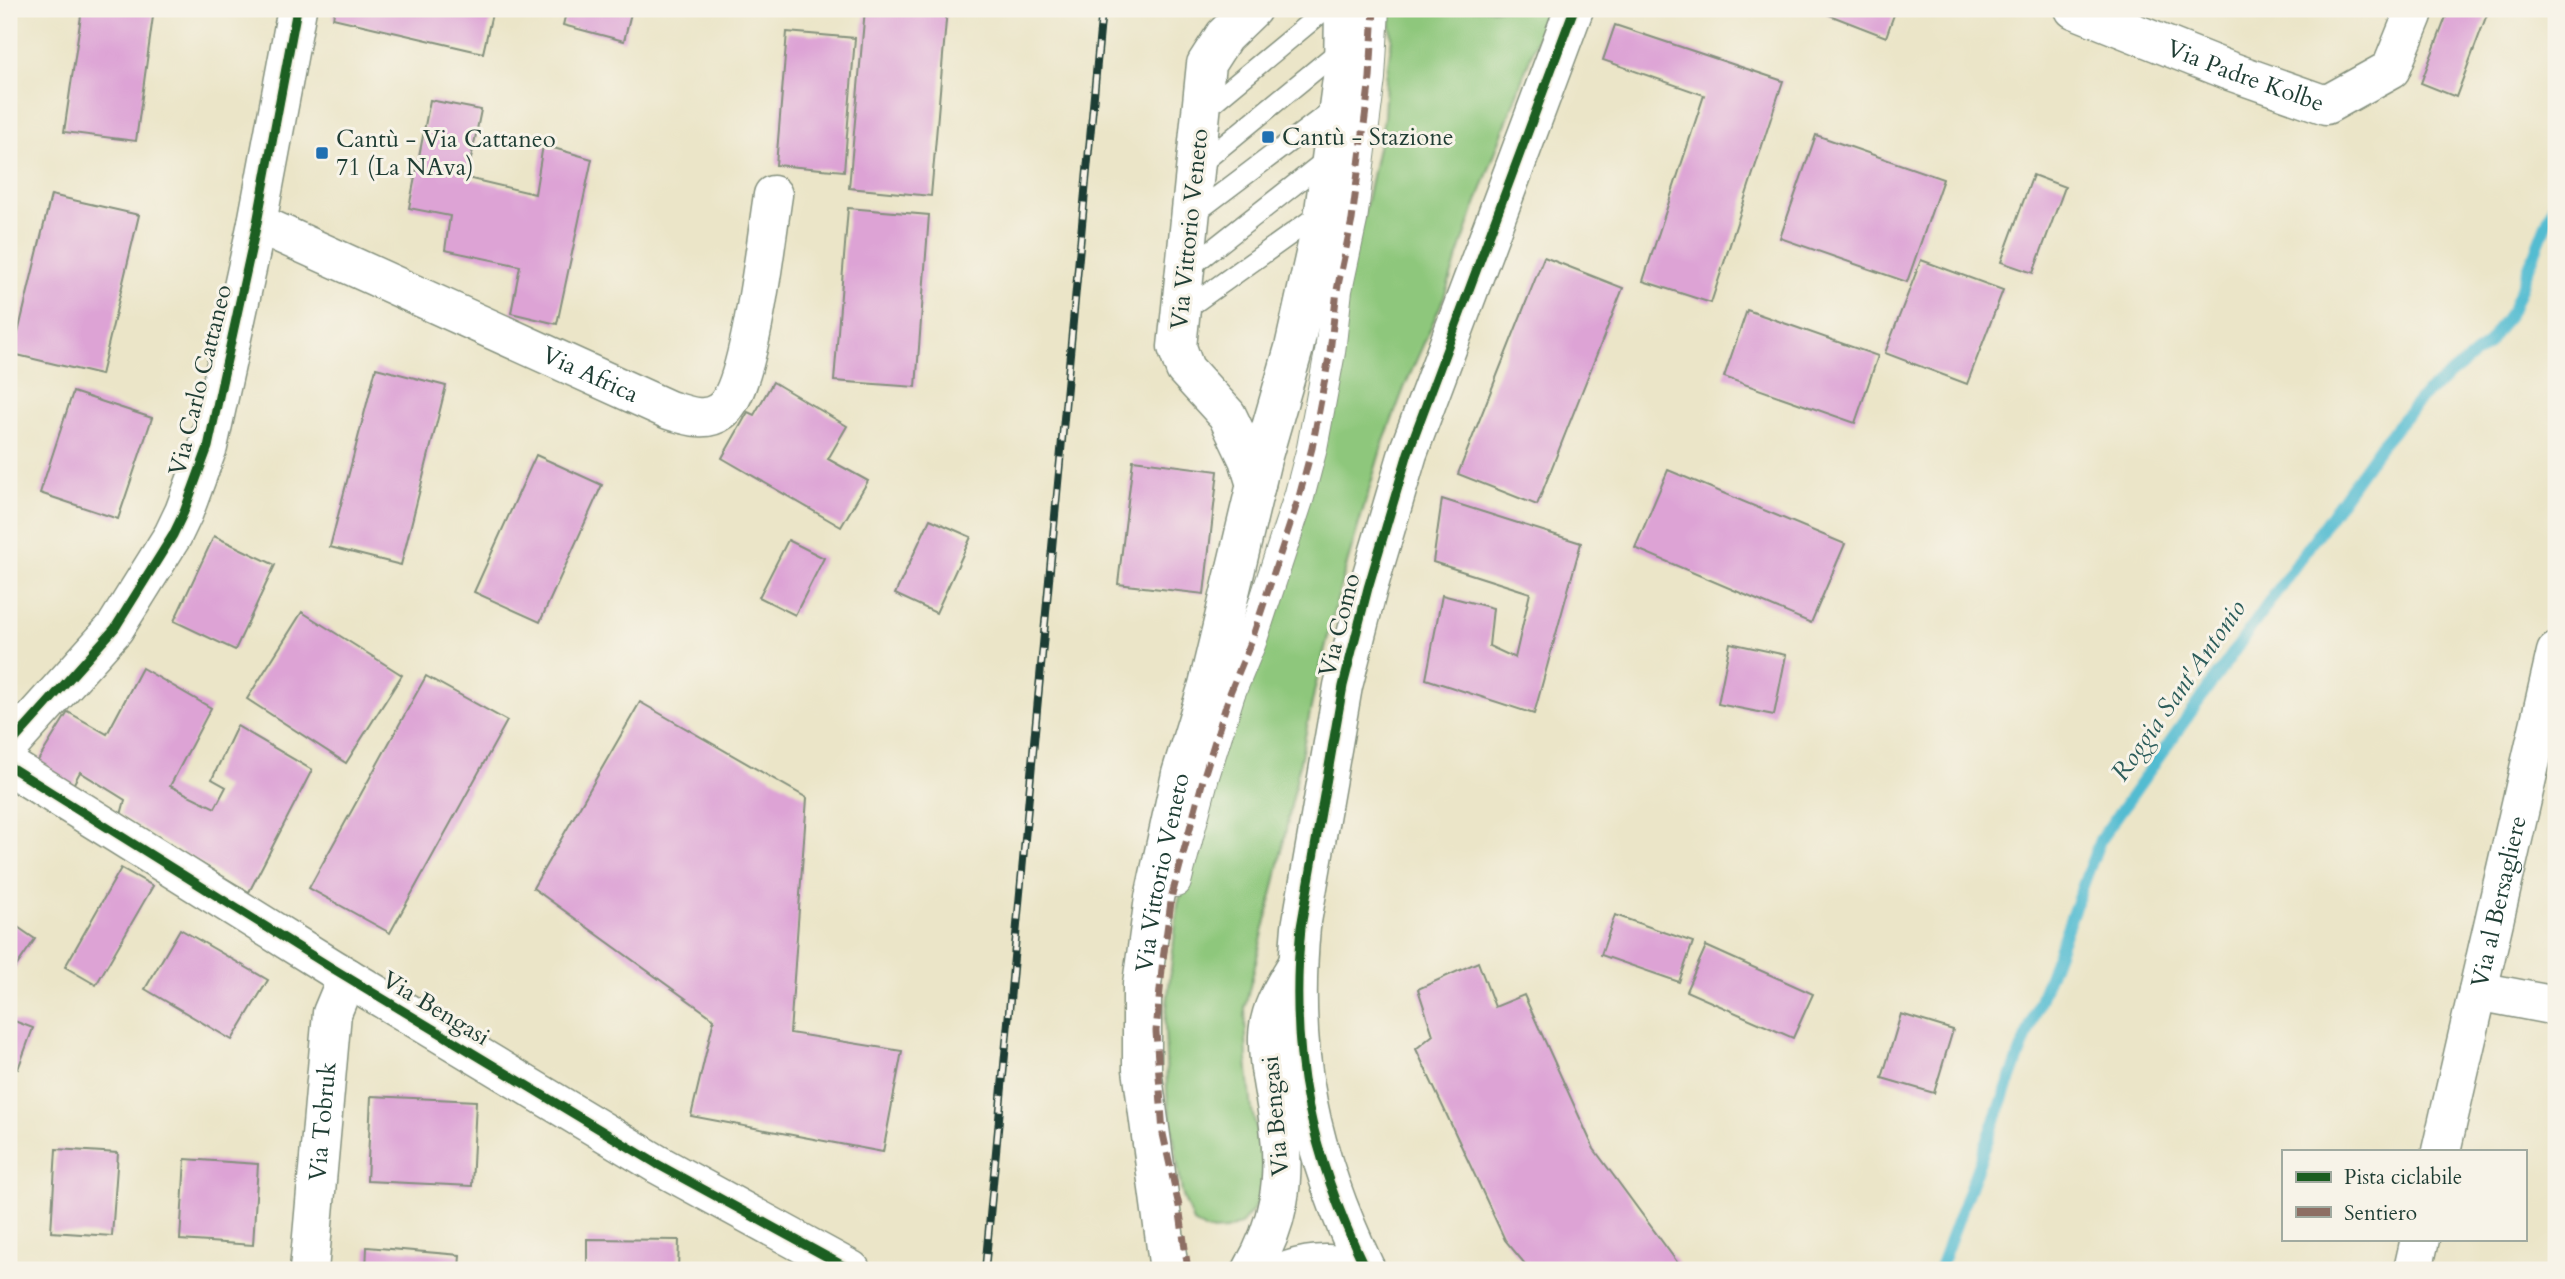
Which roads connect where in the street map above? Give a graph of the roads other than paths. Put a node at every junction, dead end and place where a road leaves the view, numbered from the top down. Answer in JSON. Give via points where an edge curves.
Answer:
{"nodes":[{"id":1,"x":297,"y":9,"type":"edge"},
{"id":2,"x":1252,"y":9,"type":"edge"},
{"id":3,"x":1326,"y":9,"type":"edge"},
{"id":4,"x":1336,"y":9,"type":"edge"},
{"id":5,"x":1344,"y":9,"type":"edge"},
{"id":6,"x":1374,"y":9,"type":"edge"},
{"id":7,"x":1574,"y":9,"type":"edge"},
{"id":8,"x":2074,"y":9,"type":"edge"},
{"id":9,"x":2412,"y":9,"type":"edge"},
{"id":10,"x":1336,"y":53,"type":"junction"},
{"id":11,"x":1200,"y":113,"type":"junction"},
{"id":12,"x":1329,"y":113,"type":"junction"},
{"id":13,"x":1322,"y":163,"type":"junction"},
{"id":14,"x":1195,"y":169,"type":"junction"},
{"id":15,"x":774,"y":195,"type":"dead end"},
{"id":16,"x":1190,"y":217,"type":"junction"},
{"id":17,"x":257,"y":223,"type":"junction"},
{"id":18,"x":1185,"y":271,"type":"junction"},
{"id":19,"x":1180,"y":313,"type":"junction"},
{"id":20,"x":1256,"y":485,"type":"junction"},
{"id":21,"x":2556,"y":652,"type":"edge"},
{"id":22,"x":9,"y":746,"type":"edge"},
{"id":23,"x":9,"y":766,"type":"edge"},
{"id":24,"x":1298,"y":963,"type":"junction"},
{"id":25,"x":347,"y":977,"type":"junction"},
{"id":26,"x":2478,"y":991,"type":"junction"},
{"id":27,"x":2556,"y":1006,"type":"edge"},
{"id":28,"x":2441,"y":1150,"type":"edge"},
{"id":29,"x":2420,"y":1240,"type":"edge"},
{"id":30,"x":309,"y":1270,"type":"edge"},
{"id":31,"x":851,"y":1270,"type":"edge"},
{"id":32,"x":1169,"y":1270,"type":"edge"},
{"id":33,"x":1188,"y":1270,"type":"edge"},
{"id":34,"x":1251,"y":1270,"type":"edge"},
{"id":35,"x":1290,"y":1270,"type":"edge"},
{"id":36,"x":1366,"y":1270,"type":"edge"},
{"id":37,"x":2413,"y":1270,"type":"edge"}],
"edges":[{"from":1,"to":17,"type":"street","name":"Via Carlo Cattaneo"},
{"from":2,"to":11,"type":"street","name":"Via Vittorio Veneto","via":[[1224,36],[1206,64]]},
{"from":3,"to":11,"type":"lane"},
{"from":4,"to":10,"type":"lane"},
{"from":5,"to":20,"type":"street","name":"Via Vittorio Veneto","via":[[1343,71],[1323,218],[1294,348]]},
{"from":6,"to":33,"type":"street","via":[[1354,208],[1317,423],[1298,497],[1204,776],[1172,895],[1156,1031],[1163,1134]]},
{"from":7,"to":24,"type":"street","name":"Via Como","via":[[1408,453],[1368,588],[1341,699]]},
{"from":8,"to":9,"type":"street","name":"Via Padre Kolbe","via":[[2326,105],[2391,69]]},
{"from":10,"to":12,"type":"lane"},
{"from":10,"to":14,"type":"lane"},
{"from":11,"to":14,"type":"street","name":"Via Vittorio Veneto"},
{"from":12,"to":13,"type":"lane"},
{"from":12,"to":16,"type":"lane"},
{"from":13,"to":18,"type":"lane"},
{"from":13,"to":19,"type":"lane","via":[[1315,217]]},
{"from":14,"to":16,"type":"street","name":"Via Vittorio Veneto"},
{"from":15,"to":17,"type":"street","name":"Via Africa","via":[[746,364],[731,401],[704,418],[669,410]]},
{"from":16,"to":18,"type":"street","name":"Via Vittorio Veneto"},
{"from":17,"to":22,"type":"street","name":"Via Carlo Cattaneo","via":[[208,447],[184,512],[115,628]]},
{"from":18,"to":19,"type":"street","name":"Via Vittorio Veneto"},
{"from":19,"to":20,"type":"street","name":"Via Vittorio Veneto","via":[[1177,347],[1185,369],[1227,415]]},
{"from":20,"to":32,"type":"street","name":"Via Vittorio Veneto","via":[[1208,685],[1181,774],[1154,898],[1142,984],[1142,1069]]},
{"from":21,"to":26,"type":"street","name":"Via al Bersagliere"},
{"from":23,"to":25,"type":"street","name":"Via Bengasi"},
{"from":24,"to":34,"type":"street","name":"Via Bengasi","via":[[1280,992],[1268,1036],[1283,1179],[1268,1236]]},
{"from":24,"to":36,"type":"street","name":"Via Como","via":[[1297,1036],[1309,1113],[1325,1172]]},
{"from":25,"to":30,"type":"street","name":"Via Tobruk","via":[[332,1013]]},
{"from":25,"to":31,"type":"street","name":"Via Bengasi","via":[[657,1164]]},
{"from":26,"to":27,"type":"street"},
{"from":26,"to":28,"type":"street","name":"Via al Bersagliere"},
{"from":29,"to":37,"type":"street"},
{"from":35,"to":36,"type":"street","via":[[1308,1264],[1342,1264]]}]}
